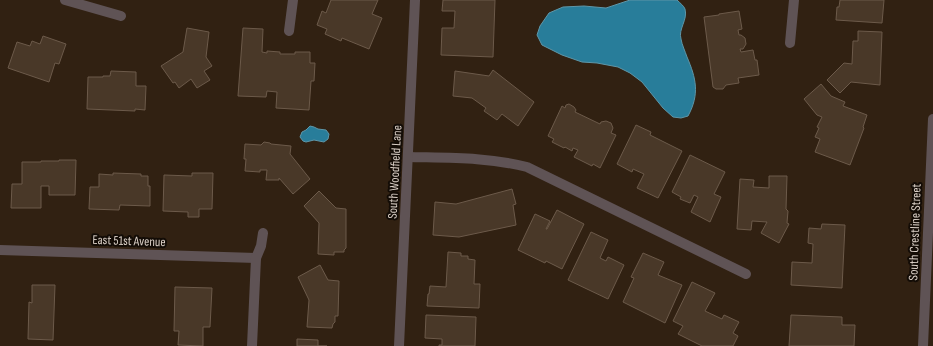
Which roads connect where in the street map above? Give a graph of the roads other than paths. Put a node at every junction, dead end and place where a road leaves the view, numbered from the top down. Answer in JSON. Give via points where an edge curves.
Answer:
{"nodes":[{"id":1,"x":65,"y":0,"type":"edge"},
{"id":2,"x":292,"y":0,"type":"edge"},
{"id":3,"x":415,"y":0,"type":"edge"},
{"id":4,"x":794,"y":0,"type":"edge"},
{"id":5,"x":121,"y":16,"type":"dead end"},
{"id":6,"x":289,"y":30,"type":"dead end"},
{"id":7,"x":790,"y":43,"type":"dead end"},
{"id":8,"x":933,"y":119,"type":"edge"},
{"id":9,"x":408,"y":157,"type":"junction"},
{"id":10,"x":263,"y":233,"type":"dead end"},
{"id":11,"x":0,"y":250,"type":"edge"},
{"id":12,"x":256,"y":258,"type":"junction"},
{"id":13,"x":746,"y":274,"type":"dead end"},
{"id":14,"x":252,"y":346,"type":"edge"},
{"id":15,"x":399,"y":346,"type":"edge"},
{"id":16,"x":923,"y":346,"type":"edge"}],
"edges":[{"from":1,"to":5,"type":"street"},
{"from":2,"to":6,"type":"street"},
{"from":3,"to":9,"type":"street","name":"South Woodfield Lane"},
{"from":4,"to":7,"type":"street"},
{"from":8,"to":16,"type":"street","name":"South Crestline Street"},
{"from":9,"to":13,"type":"street","via":[[495,160],[527,167]]},
{"from":9,"to":15,"type":"street","name":"South Woodfield Lane"},
{"from":10,"to":12,"type":"street"},
{"from":11,"to":12,"type":"street","name":"East 51st Avenue"},
{"from":12,"to":14,"type":"street"}]}
